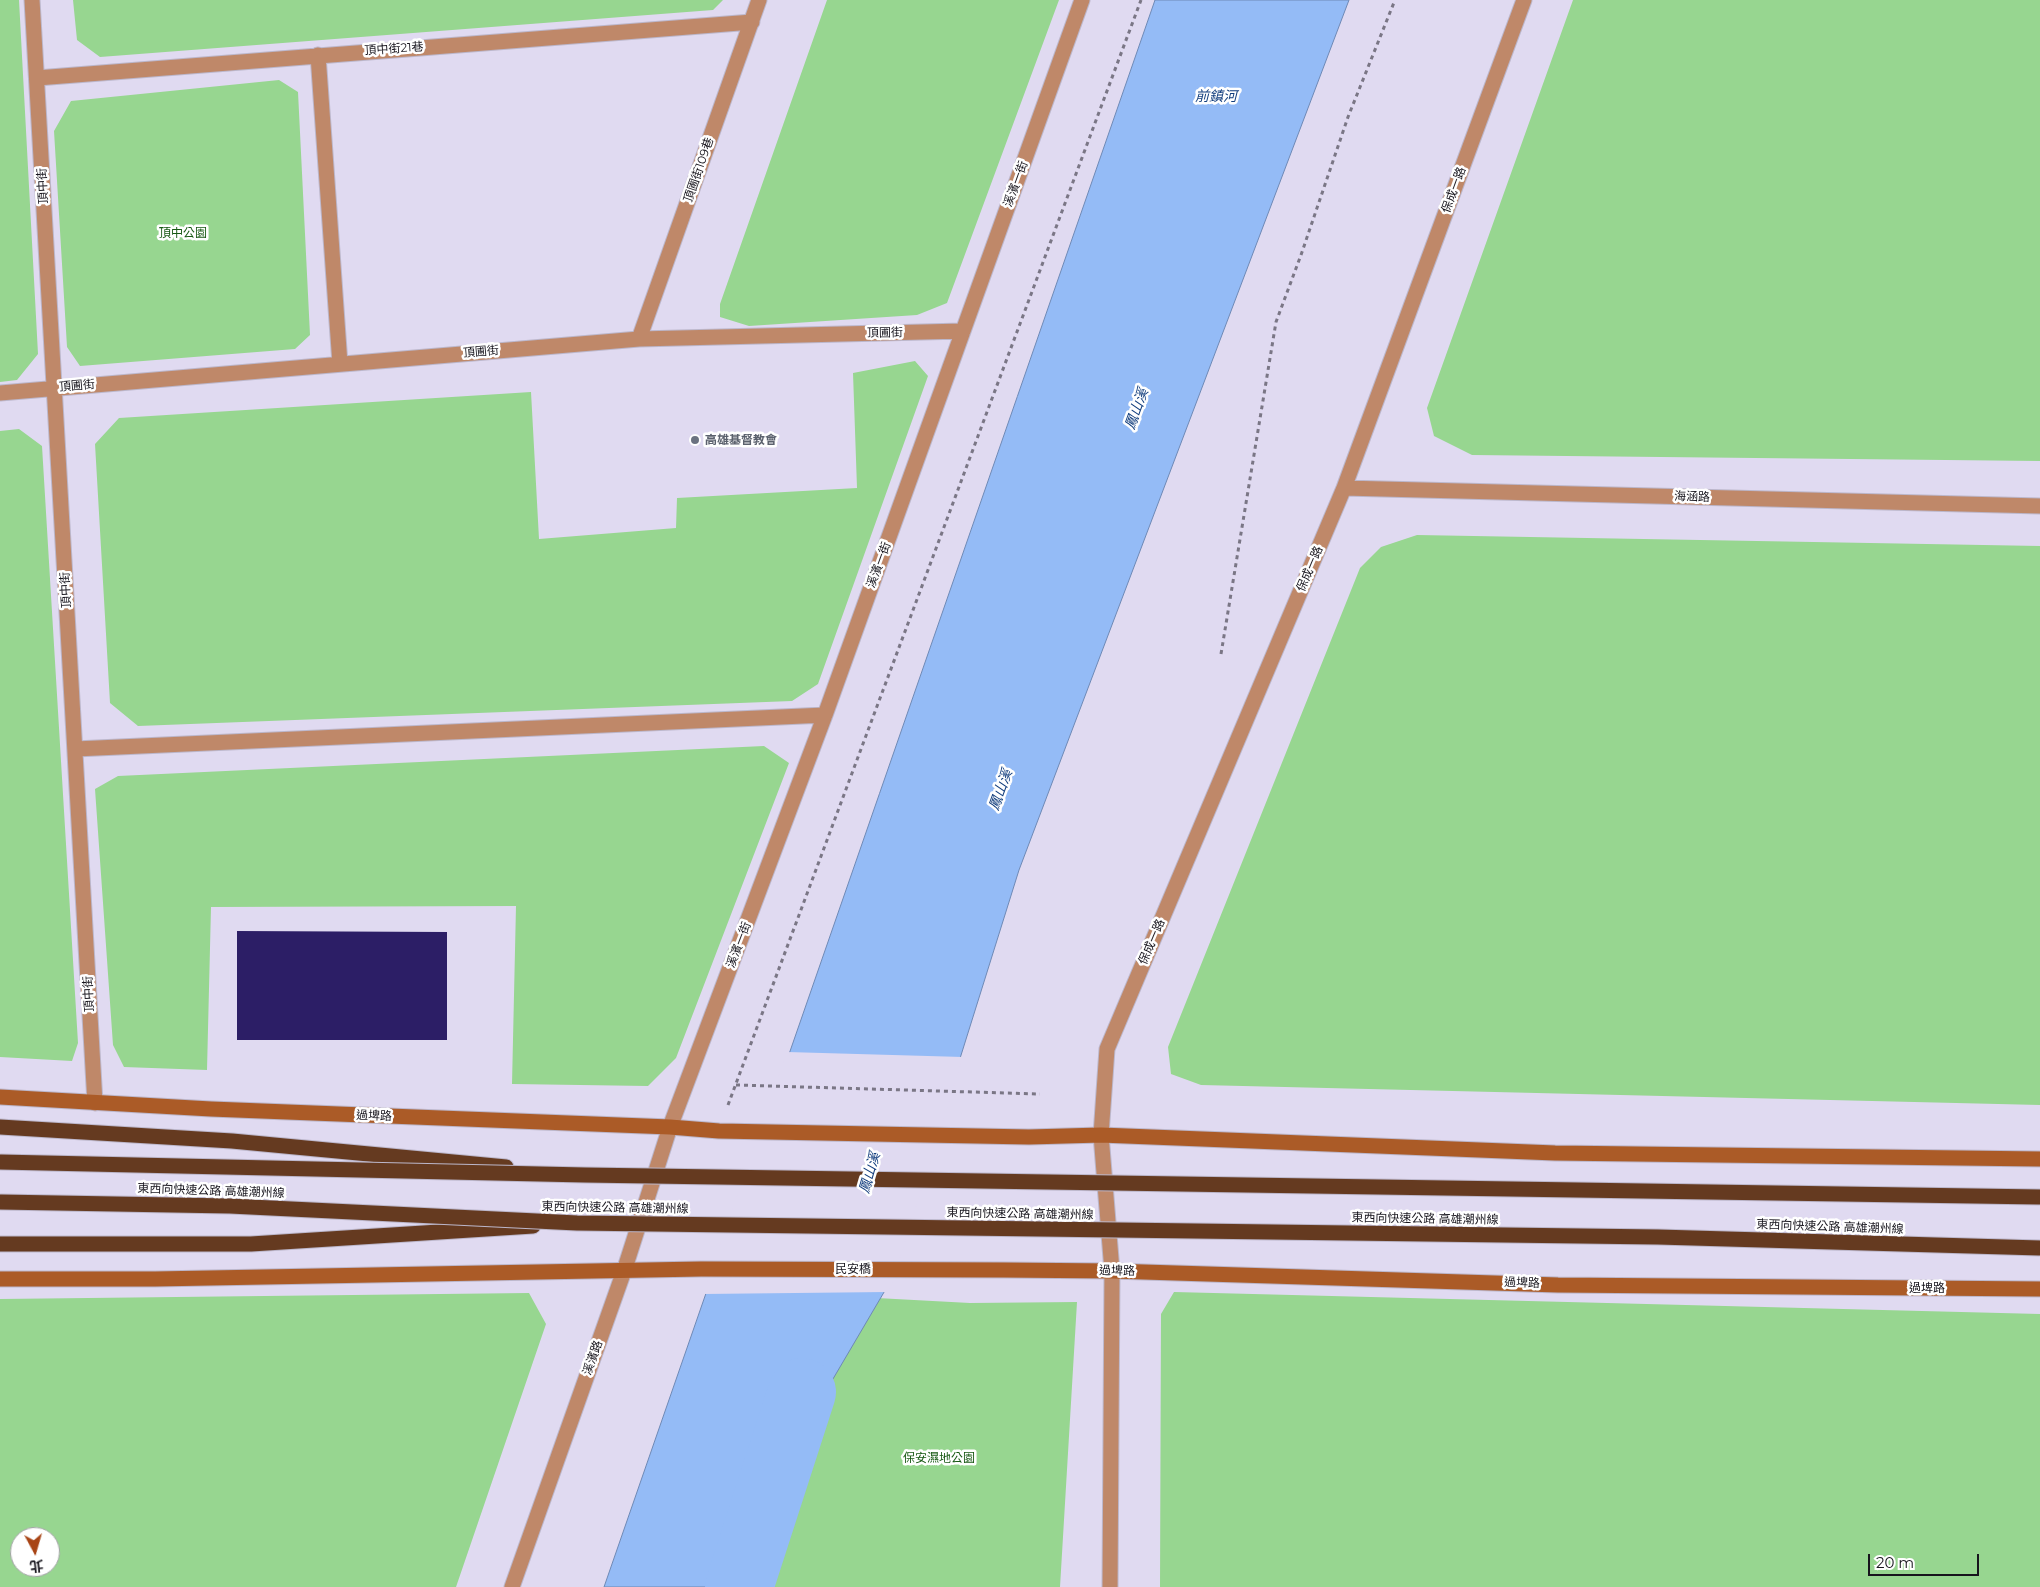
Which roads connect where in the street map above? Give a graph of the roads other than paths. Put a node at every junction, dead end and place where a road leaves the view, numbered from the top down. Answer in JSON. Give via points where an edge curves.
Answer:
{"nodes":[{"id":1,"x":32,"y":0,"type":"edge"},
{"id":2,"x":759,"y":0,"type":"edge"},
{"id":3,"x":1082,"y":0,"type":"edge"},
{"id":4,"x":1524,"y":0,"type":"edge"},
{"id":5,"x":752,"y":22,"type":"junction"},
{"id":6,"x":318,"y":55,"type":"junction"},
{"id":7,"x":36,"y":78,"type":"junction"},
{"id":8,"x":962,"y":332,"type":"junction"},
{"id":9,"x":640,"y":339,"type":"junction"},
{"id":10,"x":340,"y":364,"type":"junction"},
{"id":11,"x":55,"y":388,"type":"junction"},
{"id":12,"x":0,"y":393,"type":"edge"},
{"id":13,"x":1344,"y":488,"type":"junction"},
{"id":14,"x":2040,"y":506,"type":"edge"},
{"id":15,"x":825,"y":715,"type":"junction"},
{"id":16,"x":75,"y":748,"type":"junction"},
{"id":17,"x":0,"y":1097,"type":"edge"},
{"id":18,"x":95,"y":1103,"type":"junction"},
{"id":19,"x":0,"y":1127,"type":"edge"},
{"id":20,"x":670,"y":1127,"type":"junction"},
{"id":21,"x":1101,"y":1135,"type":"junction"},
{"id":22,"x":2040,"y":1159,"type":"edge"},
{"id":23,"x":0,"y":1162,"type":"edge"},
{"id":24,"x":585,"y":1174,"type":"junction"},
{"id":25,"x":2040,"y":1197,"type":"edge"},
{"id":26,"x":0,"y":1202,"type":"edge"},
{"id":27,"x":577,"y":1223,"type":"junction"},
{"id":28,"x":0,"y":1244,"type":"edge"},
{"id":29,"x":2040,"y":1248,"type":"edge"},
{"id":30,"x":1004,"y":1270,"type":"joint"},
{"id":31,"x":1112,"y":1270,"type":"junction"},
{"id":32,"x":624,"y":1271,"type":"junction"},
{"id":33,"x":0,"y":1279,"type":"edge"},
{"id":34,"x":2040,"y":1289,"type":"edge"},
{"id":35,"x":512,"y":1587,"type":"edge"},
{"id":36,"x":1110,"y":1587,"type":"edge"}],
"edges":[{"from":1,"to":7,"type":"street","name":"頂中街"},
{"from":2,"to":5,"type":"street","name":"頂圃街109巷"},
{"from":3,"to":8,"type":"street","name":"溪濱一街"},
{"from":4,"to":13,"type":"street","name":"保成一路"},
{"from":5,"to":6,"type":"street","name":"頂中街21巷"},
{"from":5,"to":9,"type":"street","name":"頂圃街109巷"},
{"from":6,"to":7,"type":"street","name":"頂中街21巷"},
{"from":6,"to":10,"type":"street"},
{"from":7,"to":11,"type":"street","name":"頂中街"},
{"from":8,"to":9,"type":"street","name":"頂圃街"},
{"from":8,"to":15,"type":"street","name":"溪濱一街"},
{"from":9,"to":10,"type":"street","name":"頂圃街"},
{"from":10,"to":11,"type":"street","name":"頂圃街"},
{"from":11,"to":12,"type":"street","name":"頂圃街"},
{"from":11,"to":16,"type":"street","name":"頂中街"},
{"from":13,"to":14,"type":"street","name":"海涵路"},
{"from":13,"to":21,"type":"street","name":"保成一路","via":[[1107,1049]]},
{"from":15,"to":16,"type":"street"},
{"from":15,"to":20,"type":"street","name":"溪濱一街"},
{"from":16,"to":18,"type":"street","name":"頂中街"},
{"from":17,"to":18,"type":"main road","name":"過埤路"},
{"from":18,"to":20,"type":"main road","name":"過埤路"},
{"from":19,"to":24,"type":"highway","bridge":true,"via":[[232,1141]]},
{"from":20,"to":21,"type":"main road","name":"過埤路","via":[[719,1131]]},
{"from":20,"to":32,"type":"street","name":"溪濱路"},
{"from":21,"to":22,"type":"main road","via":[[1555,1153]]},
{"from":21,"to":31,"type":"street","name":"保成一路"},
{"from":23,"to":24,"type":"highway","name":"東西向快速公路 高雄潮州線","bridge":true},
{"from":24,"to":25,"type":"highway","name":"東西向快速公路 高雄潮州線","bridge":true},
{"from":26,"to":27,"type":"highway","name":"東西向快速公路 高雄潮州線","bridge":true,"via":[[230,1206]]},
{"from":27,"to":28,"type":"highway","bridge":true,"via":[[251,1244]]},
{"from":27,"to":29,"type":"highway","name":"東西向快速公路 高雄潮州線","bridge":true,"via":[[1658,1237]]},
{"from":30,"to":31,"type":"main road","name":"過埤路"},
{"from":30,"to":32,"type":"main road","name":"民安橋"},
{"from":31,"to":34,"type":"main road","name":"過埤路","via":[[1558,1285]]},
{"from":31,"to":36,"type":"street","name":"保成一路"},
{"from":32,"to":33,"type":"main road"},
{"from":32,"to":35,"type":"street","name":"溪濱路"}]}
